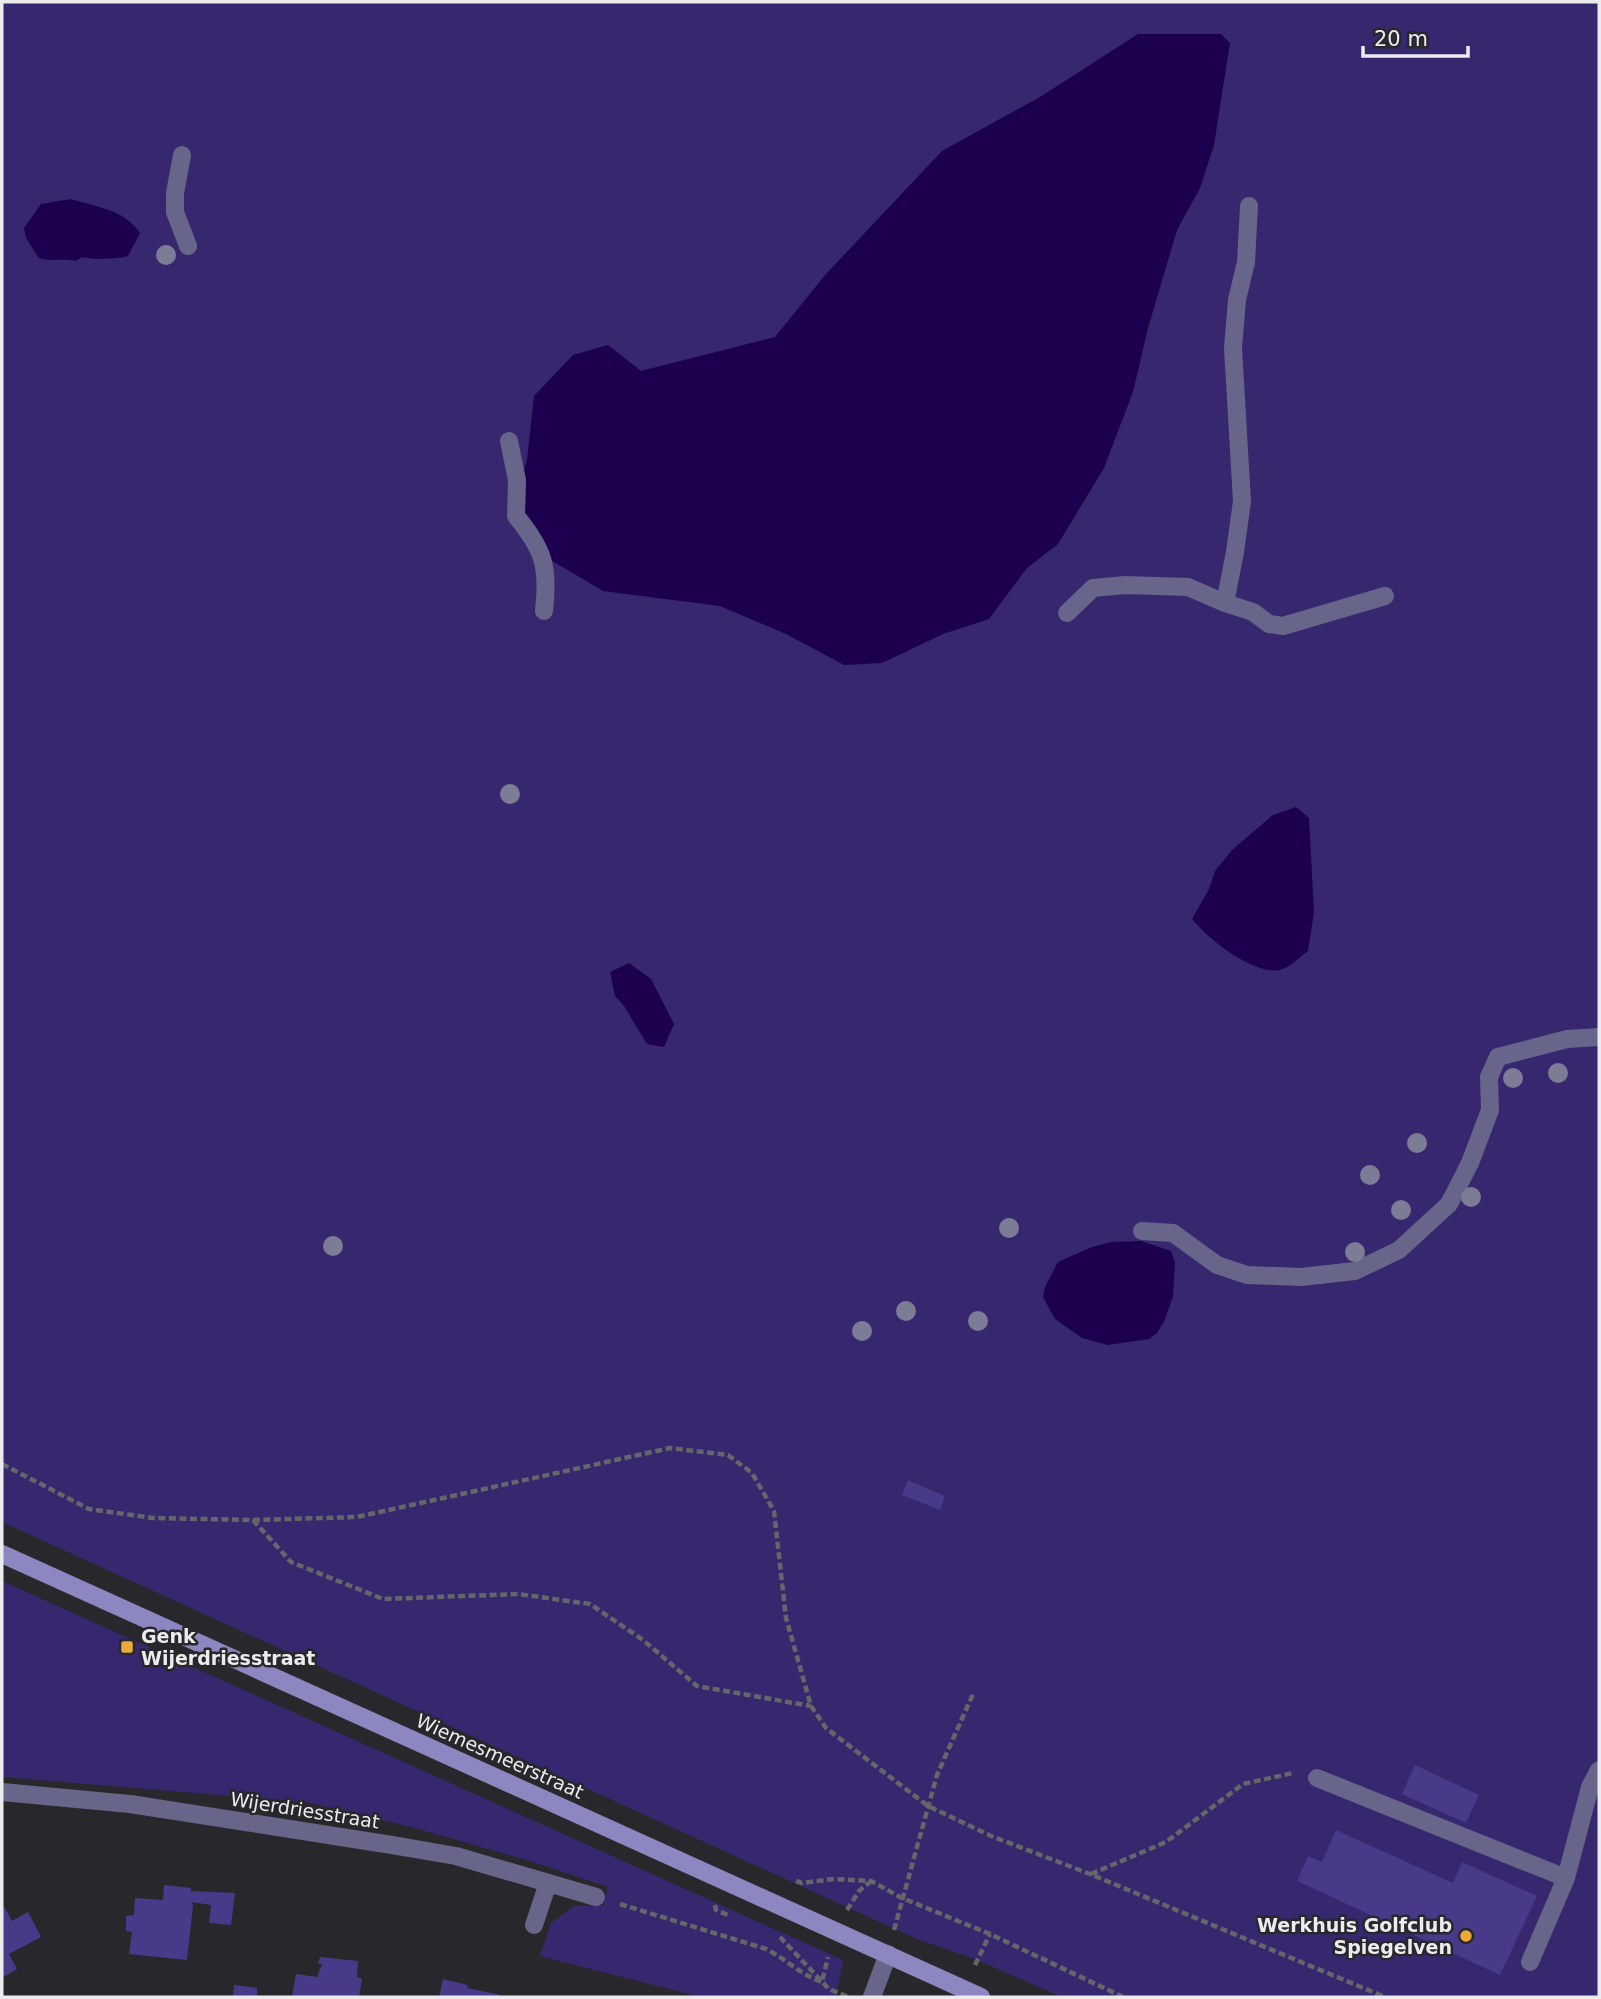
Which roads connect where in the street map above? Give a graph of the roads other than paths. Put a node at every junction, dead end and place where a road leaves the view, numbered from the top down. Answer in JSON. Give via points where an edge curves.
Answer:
{"nodes":[{"id":1,"x":182,"y":155,"type":"dead end"},
{"id":2,"x":1249,"y":206,"type":"dead end"},
{"id":3,"x":188,"y":246,"type":"dead end"},
{"id":4,"x":509,"y":441,"type":"dead end"},
{"id":5,"x":1385,"y":596,"type":"dead end"},
{"id":6,"x":1225,"y":603,"type":"junction"},
{"id":7,"x":544,"y":611,"type":"dead end"},
{"id":8,"x":1067,"y":613,"type":"dead end"},
{"id":9,"x":1599,"y":1037,"type":"edge"},
{"id":10,"x":1142,"y":1231,"type":"dead end"},
{"id":11,"x":2,"y":1554,"type":"edge"},
{"id":12,"x":1599,"y":1770,"type":"edge"},
{"id":13,"x":1317,"y":1778,"type":"road end"},
{"id":14,"x":2,"y":1792,"type":"edge"},
{"id":15,"x":1566,"y":1878,"type":"junction"},
{"id":16,"x":548,"y":1883,"type":"junction"},
{"id":17,"x":602,"y":1899,"type":"road end"},
{"id":18,"x":534,"y":1925,"type":"dead end"},
{"id":19,"x":888,"y":1954,"type":"junction"},
{"id":20,"x":1530,"y":1962,"type":"dead end"},
{"id":21,"x":873,"y":1997,"type":"edge"},
{"id":22,"x":981,"y":1997,"type":"edge"}],
"edges":[{"from":1,"to":3,"type":"street","via":[[175,212]]},
{"from":2,"to":6,"type":"street","via":[[1233,348],[1242,501]]},
{"from":4,"to":7,"type":"street","via":[[517,480],[516,516],[544,556]]},
{"from":5,"to":6,"type":"street","via":[[1283,626]]},
{"from":6,"to":8,"type":"street","via":[[1188,587],[1093,588]]},
{"from":9,"to":10,"type":"street","via":[[1567,1039],[1498,1057],[1489,1077],[1490,1110],[1449,1204],[1399,1250],[1355,1271],[1301,1277],[1247,1275],[1217,1265],[1173,1233]]},
{"from":11,"to":19,"type":"main road","name":"Wiemesmeerstraat"},
{"from":12,"to":15,"type":"street","via":[[1590,1787]]},
{"from":13,"to":15,"type":"street"},
{"from":14,"to":16,"type":"street","name":"Wijerdriesstraat","via":[[130,1804],[393,1845],[456,1856]]},
{"from":15,"to":20,"type":"street"},
{"from":16,"to":17,"type":"street","name":"Wijerdriesstraat"},
{"from":16,"to":18,"type":"street"},
{"from":19,"to":21,"type":"street"},
{"from":19,"to":22,"type":"main road","name":"Wiemesmeerstraat"}]}
